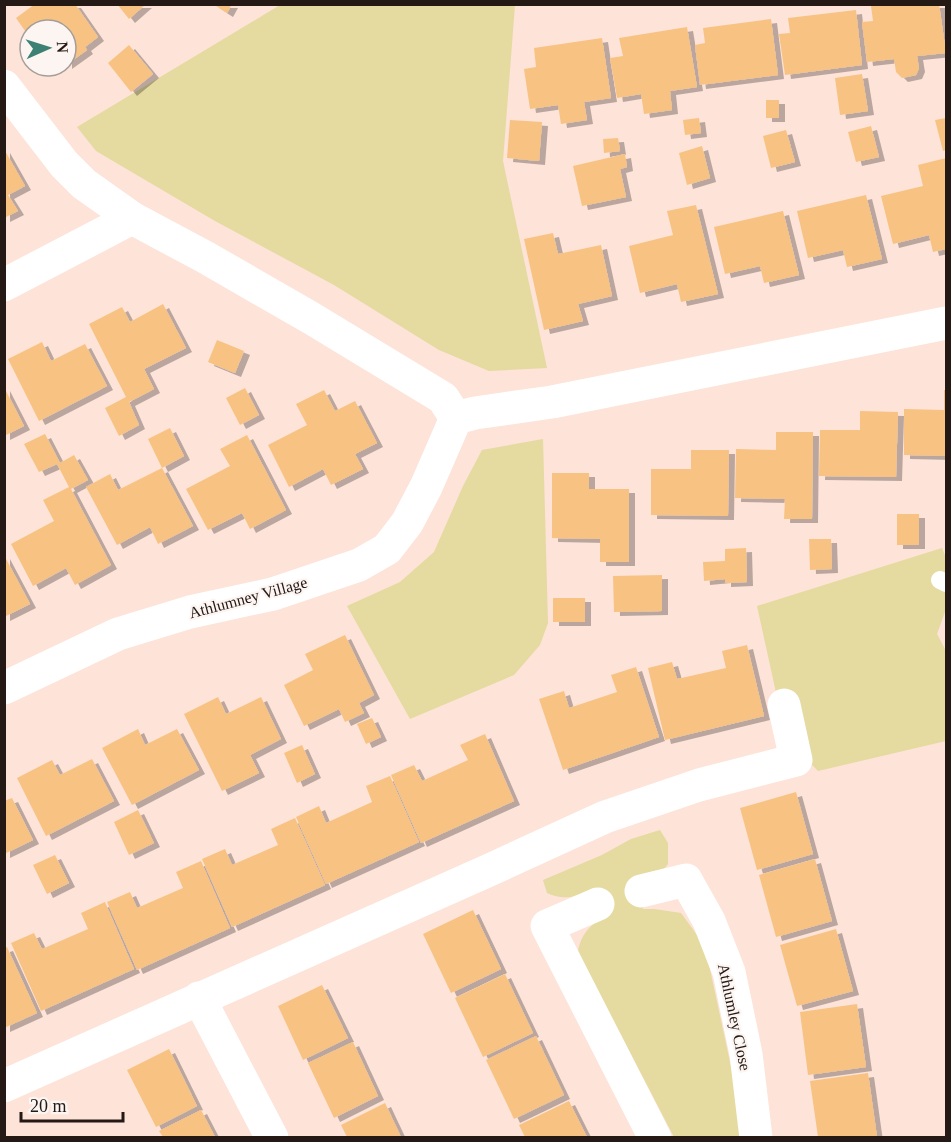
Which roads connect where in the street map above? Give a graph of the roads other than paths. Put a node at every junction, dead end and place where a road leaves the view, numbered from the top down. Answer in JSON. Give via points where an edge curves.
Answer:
{"nodes":[{"id":1,"x":4,"y":86,"type":"edge"},
{"id":2,"x":132,"y":218,"type":"junction"},
{"id":3,"x":4,"y":285,"type":"edge"},
{"id":4,"x":946,"y":323,"type":"edge"},
{"id":5,"x":456,"y":418,"type":"junction"},
{"id":6,"x":4,"y":688,"type":"edge"},
{"id":7,"x":784,"y":705,"type":"dead end"},
{"id":8,"x":641,"y":891,"type":"dead end"},
{"id":9,"x":598,"y":904,"type":"dead end"},
{"id":10,"x":199,"y":998,"type":"junction"},
{"id":11,"x":4,"y":1086,"type":"edge"},
{"id":12,"x":272,"y":1137,"type":"edge"},
{"id":13,"x":655,"y":1137,"type":"edge"},
{"id":14,"x":756,"y":1137,"type":"edge"}],
"edges":[{"from":1,"to":2,"type":"street","via":[[64,164],[84,184]]},
{"from":2,"to":3,"type":"street"},
{"from":2,"to":5,"type":"street","via":[[205,256],[443,398]]},
{"from":4,"to":5,"type":"street"},
{"from":5,"to":6,"type":"street","name":"Athlumney Village","via":[[407,523],[387,549],[359,565],[273,594],[190,612],[118,634]]},
{"from":7,"to":10,"type":"street","via":[[796,760],[699,785],[605,817]]},
{"from":8,"to":14,"type":"street","name":"Athlumley Close","via":[[686,880],[709,921],[729,972],[746,1054]]},
{"from":9,"to":13,"type":"street","via":[[547,926]]},
{"from":10,"to":11,"type":"street"},
{"from":10,"to":12,"type":"street"}]}
